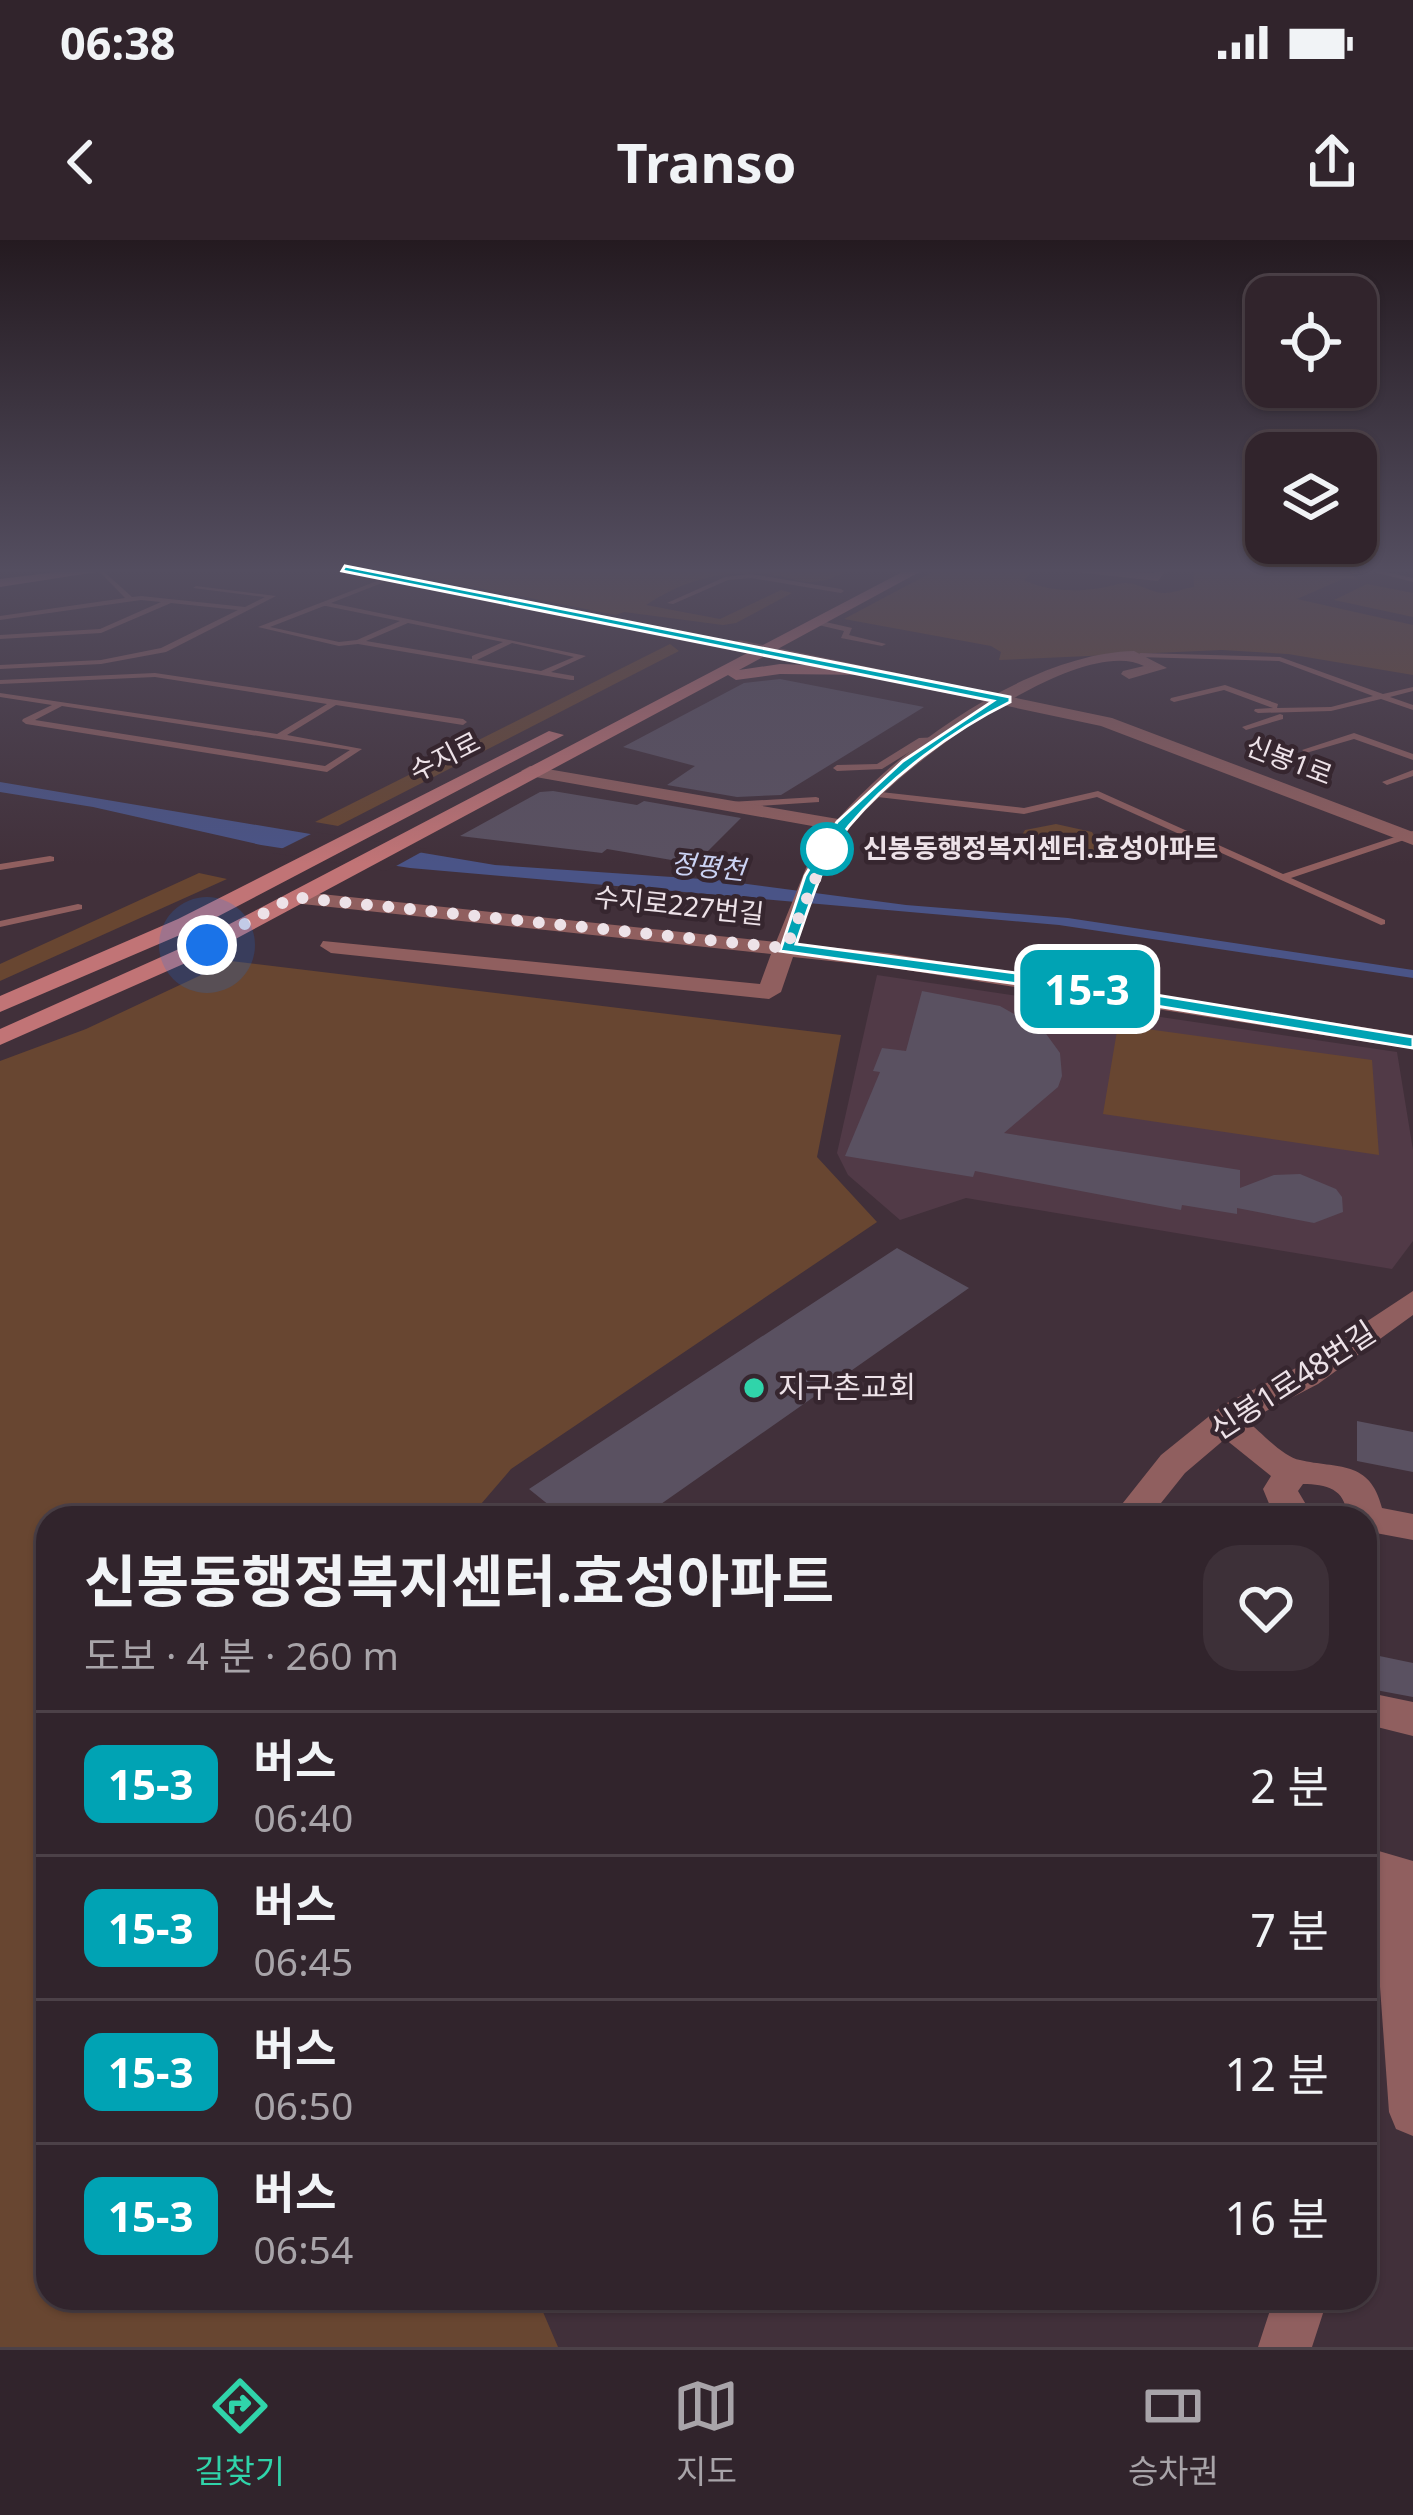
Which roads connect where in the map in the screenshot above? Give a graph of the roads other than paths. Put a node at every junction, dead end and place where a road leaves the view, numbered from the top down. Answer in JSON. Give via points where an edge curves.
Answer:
{"nodes":[{"id":1,"x":514,"y":667,"type":"edge"},
{"id":2,"x":557,"y":667,"type":"edge"},
{"id":3,"x":694,"y":667,"type":"edge"},
{"id":4,"x":729,"y":667,"type":"edge"},
{"id":5,"x":847,"y":667,"type":"edge"},
{"id":6,"x":1066,"y":667,"type":"edge"},
{"id":7,"x":1158,"y":667,"type":"edge"},
{"id":8,"x":1301,"y":667,"type":"edge"},
{"id":9,"x":866,"y":672,"type":"junction"},
{"id":10,"x":542,"y":674,"type":"junction"},
{"id":11,"x":1129,"y":674,"type":"dead end"},
{"id":12,"x":571,"y":678,"type":"dead end"},
{"id":13,"x":0,"y":682,"type":"edge"},
{"id":14,"x":694,"y":684,"type":"junction"},
{"id":15,"x":1413,"y":689,"type":"edge"},
{"id":16,"x":646,"y":691,"type":"dead end"},
{"id":17,"x":0,"y":695,"type":"edge"},
{"id":18,"x":1380,"y":698,"type":"junction"},
{"id":19,"x":1006,"y":699,"type":"junction"},
{"id":20,"x":1174,"y":700,"type":"dead end"},
{"id":21,"x":61,"y":703,"type":"junction"},
{"id":22,"x":334,"y":703,"type":"junction"},
{"id":23,"x":1413,"y":709,"type":"edge"},
{"id":24,"x":1258,"y":711,"type":"dead end"},
{"id":25,"x":1294,"y":713,"type":"junction"},
{"id":26,"x":463,"y":722,"type":"dead end"},
{"id":27,"x":200,"y":724,"type":"junction"},
{"id":28,"x":1246,"y":727,"type":"dead end"},
{"id":29,"x":566,"y":730,"type":"dead end"},
{"id":30,"x":279,"y":736,"type":"junction"},
{"id":31,"x":940,"y":740,"type":"junction"},
{"id":32,"x":167,"y":743,"type":"junction"},
{"id":33,"x":1306,"y":750,"type":"dead end"},
{"id":34,"x":322,"y":756,"type":"dead end"},
{"id":35,"x":342,"y":759,"type":"junction"},
{"id":36,"x":1411,"y":765,"type":"edge"},
{"id":37,"x":837,"y":768,"type":"dead end"},
{"id":38,"x":530,"y":771,"type":"junction"},
{"id":39,"x":1387,"y":782,"type":"dead end"},
{"id":40,"x":872,"y":794,"type":"junction"},
{"id":41,"x":816,"y":800,"type":"dead end"},
{"id":42,"x":729,"y":805,"type":"junction"},
{"id":43,"x":1052,"y":807,"type":"junction"},
{"id":44,"x":1088,"y":813,"type":"dead end"},
{"id":45,"x":842,"y":825,"type":"junction"},
{"id":46,"x":1410,"y":836,"type":"edge"},
{"id":47,"x":50,"y":859,"type":"dead end"},
{"id":48,"x":0,"y":867,"type":"edge"},
{"id":49,"x":1283,"y":878,"type":"junction"},
{"id":50,"x":304,"y":891,"type":"junction"},
{"id":51,"x":78,"y":908,"type":"dead end"},
{"id":52,"x":1381,"y":922,"type":"dead end"},
{"id":53,"x":0,"y":924,"type":"edge"},
{"id":54,"x":789,"y":940,"type":"junction"},
{"id":55,"x":331,"y":946,"type":"dead end"},
{"id":56,"x":0,"y":1005,"type":"edge"},
{"id":57,"x":0,"y":1038,"type":"edge"},
{"id":58,"x":1413,"y":1042,"type":"edge"},
{"id":59,"x":1413,"y":1301,"type":"edge"},
{"id":60,"x":1225,"y":1420,"type":"junction"},
{"id":61,"x":1287,"y":1505,"type":"edge"},
{"id":62,"x":1139,"y":1506,"type":"edge"},
{"id":63,"x":1364,"y":1506,"type":"edge"},
{"id":64,"x":1377,"y":1520,"type":"edge"},
{"id":65,"x":1413,"y":1527,"type":"edge"},
{"id":66,"x":1377,"y":1711,"type":"edge"},
{"id":67,"x":1413,"y":1719,"type":"edge"},
{"id":68,"x":1391,"y":1875,"type":"edge"},
{"id":69,"x":1413,"y":2112,"type":"edge"},
{"id":70,"x":1297,"y":2310,"type":"edge"},
{"id":71,"x":1285,"y":2347,"type":"edge"}],
"edges":[{"from":1,"to":10,"type":"lane"},
{"from":2,"to":10,"type":"lane"},
{"from":3,"to":16,"type":"main road"},
{"from":4,"to":14,"type":"main road","name":"수지로"},
{"from":5,"to":9,"type":"street","name":"신봉1로"},
{"from":6,"to":19,"type":"street"},
{"from":7,"to":11,"type":"street"},
{"from":8,"to":18,"type":"lane"},
{"from":9,"to":14,"type":"main road","via":[[765,670]]},
{"from":9,"to":19,"type":"street","name":"신봉1로"},
{"from":10,"to":12,"type":"lane"},
{"from":13,"to":22,"type":"lane","via":[[138,674]]},
{"from":14,"to":38,"type":"main road","name":"수지로"},
{"from":15,"to":18,"type":"lane"},
{"from":17,"to":21,"type":"lane"},
{"from":18,"to":23,"type":"lane"},
{"from":18,"to":25,"type":"lane"},
{"from":19,"to":31,"type":"street"},
{"from":19,"to":46,"type":"street","name":"신봉1로","via":[[1124,728]]},
{"from":20,"to":25,"type":"lane","via":[[1225,687]]},
{"from":21,"to":27,"type":"lane"},
{"from":21,"to":32,"type":"lane","via":[[26,722]]},
{"from":22,"to":26,"type":"lane"},
{"from":22,"to":30,"type":"lane"},
{"from":24,"to":25,"type":"lane"},
{"from":25,"to":28,"type":"lane"},
{"from":27,"to":30,"type":"lane"},
{"from":27,"to":32,"type":"lane"},
{"from":29,"to":56,"type":"main road","name":"수지로","via":[[107,962]]},
{"from":30,"to":35,"type":"lane","via":[[358,749]]},
{"from":31,"to":37,"type":"lane","via":[[922,740],[879,767]]},
{"from":31,"to":40,"type":"street"},
{"from":32,"to":35,"type":"lane","via":[[327,769]]},
{"from":33,"to":36,"type":"lane","via":[[1354,736]]},
{"from":34,"to":35,"type":"lane"},
{"from":36,"to":39,"type":"lane"},
{"from":38,"to":42,"type":"street"},
{"from":38,"to":50,"type":"main road","name":"수지로"},
{"from":40,"to":43,"type":"lane","via":[[1000,811]]},
{"from":40,"to":45,"type":"street"},
{"from":41,"to":42,"type":"lane"},
{"from":42,"to":45,"type":"street"},
{"from":43,"to":44,"type":"lane"},
{"from":43,"to":49,"type":"lane","via":[[1097,794]]},
{"from":45,"to":54,"type":"street"},
{"from":46,"to":49,"type":"lane"},
{"from":47,"to":48,"type":"lane"},
{"from":49,"to":52,"type":"lane"},
{"from":50,"to":54,"type":"street","name":"수지로227번길"},
{"from":50,"to":57,"type":"main road","via":[[149,974]]},
{"from":51,"to":53,"type":"lane"},
{"from":54,"to":55,"type":"street","via":[[769,992]]},
{"from":54,"to":58,"type":"street","name":"수지로227번길"},
{"from":59,"to":60,"type":"street","name":"신봉1로48번길","via":[[1307,1376]]},
{"from":60,"to":61,"type":"street"},
{"from":60,"to":62,"type":"street","name":"신봉1로48번길"},
{"from":61,"to":63,"type":"street","via":[[1317,1471],[1346,1480]]},
{"from":64,"to":65,"type":"street"},
{"from":66,"to":67,"type":"street"},
{"from":68,"to":69,"type":"street"},
{"from":70,"to":71,"type":"street"}]}
